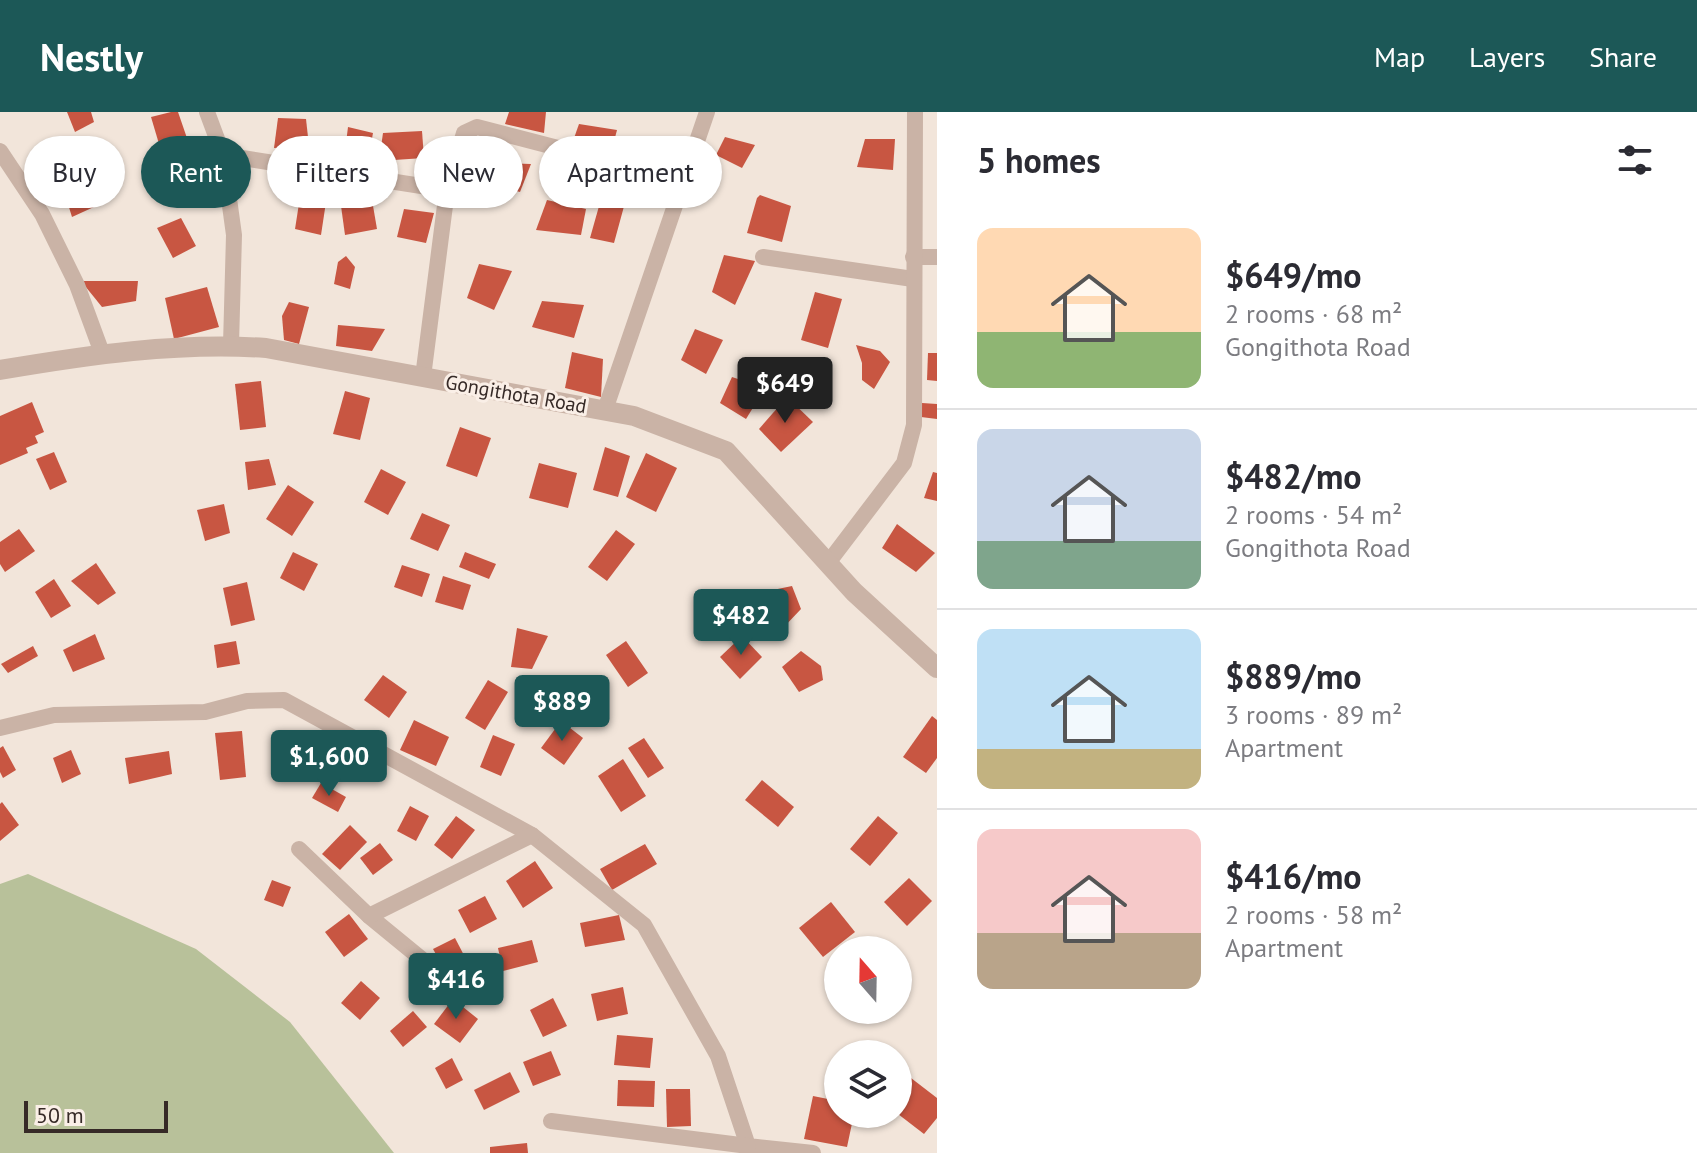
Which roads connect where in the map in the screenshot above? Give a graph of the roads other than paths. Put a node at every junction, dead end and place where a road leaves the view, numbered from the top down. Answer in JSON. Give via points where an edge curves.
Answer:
{"nodes":[{"id":1,"x":207,"y":112,"type":"edge"},
{"id":2,"x":707,"y":112,"type":"edge"},
{"id":3,"x":915,"y":112,"type":"edge"},
{"id":4,"x":216,"y":136,"type":"edge"},
{"id":5,"x":463,"y":136,"type":"edge"},
{"id":6,"x":512,"y":136,"type":"edge"},
{"id":7,"x":699,"y":136,"type":"edge"},
{"id":8,"x":0,"y":151,"type":"edge"},
{"id":9,"x":251,"y":159,"type":"edge"},
{"id":10,"x":414,"y":185,"type":"edge"},
{"id":11,"x":230,"y":208,"type":"edge"},
{"id":12,"x":445,"y":208,"type":"edge"},
{"id":13,"x":676,"y":208,"type":"edge"},
{"id":14,"x":763,"y":257,"type":"dead end"},
{"id":15,"x":913,"y":257,"type":"junction"},
{"id":16,"x":937,"y":257,"type":"edge"},
{"id":17,"x":913,"y":279,"type":"junction"},
{"id":18,"x":231,"y":345,"type":"junction"},
{"id":19,"x":102,"y":353,"type":"junction"},
{"id":20,"x":0,"y":370,"type":"edge"},
{"id":21,"x":423,"y":377,"type":"junction"},
{"id":22,"x":605,"y":410,"type":"junction"},
{"id":23,"x":828,"y":563,"type":"junction"},
{"id":24,"x":937,"y":668,"type":"edge"},
{"id":25,"x":0,"y":728,"type":"edge"},
{"id":26,"x":532,"y":835,"type":"junction"},
{"id":27,"x":299,"y":849,"type":"dead end"},
{"id":28,"x":369,"y":916,"type":"junction"},
{"id":29,"x":441,"y":975,"type":"dead end"},
{"id":30,"x":551,"y":1121,"type":"dead end"},
{"id":31,"x":748,"y":1146,"type":"junction"},
{"id":32,"x":813,"y":1153,"type":"edge"}],
"edges":[{"from":1,"to":4,"type":"street"},
{"from":2,"to":7,"type":"street"},
{"from":3,"to":15,"type":"street"},
{"from":5,"to":6,"type":"street","via":[[477,127]]},
{"from":8,"to":19,"type":"street","via":[[42,214]]},
{"from":9,"to":10,"type":"street"},
{"from":11,"to":18,"type":"street"},
{"from":12,"to":21,"type":"street"},
{"from":13,"to":22,"type":"street"},
{"from":14,"to":17,"type":"street"},
{"from":15,"to":16,"type":"street"},
{"from":15,"to":17,"type":"street"},
{"from":17,"to":23,"type":"street","via":[[914,425],[904,463]]},
{"from":18,"to":19,"type":"street","name":"Gongithota Road"},
{"from":18,"to":21,"type":"street","name":"Gongithota Road"},
{"from":19,"to":20,"type":"street","name":"Gongithota Road"},
{"from":21,"to":22,"type":"street","name":"Gongithota Road"},
{"from":22,"to":23,"type":"street","name":"Gongithota Road","via":[[726,451]]},
{"from":23,"to":24,"type":"street","name":"Gongithota Road"},
{"from":25,"to":26,"type":"street","via":[[54,715],[205,712],[247,701],[284,700]]},
{"from":26,"to":28,"type":"street"},
{"from":26,"to":31,"type":"street","via":[[644,925],[718,1056]]},
{"from":27,"to":28,"type":"street"},
{"from":28,"to":29,"type":"street"},
{"from":30,"to":31,"type":"street"},
{"from":31,"to":32,"type":"street"}]}
